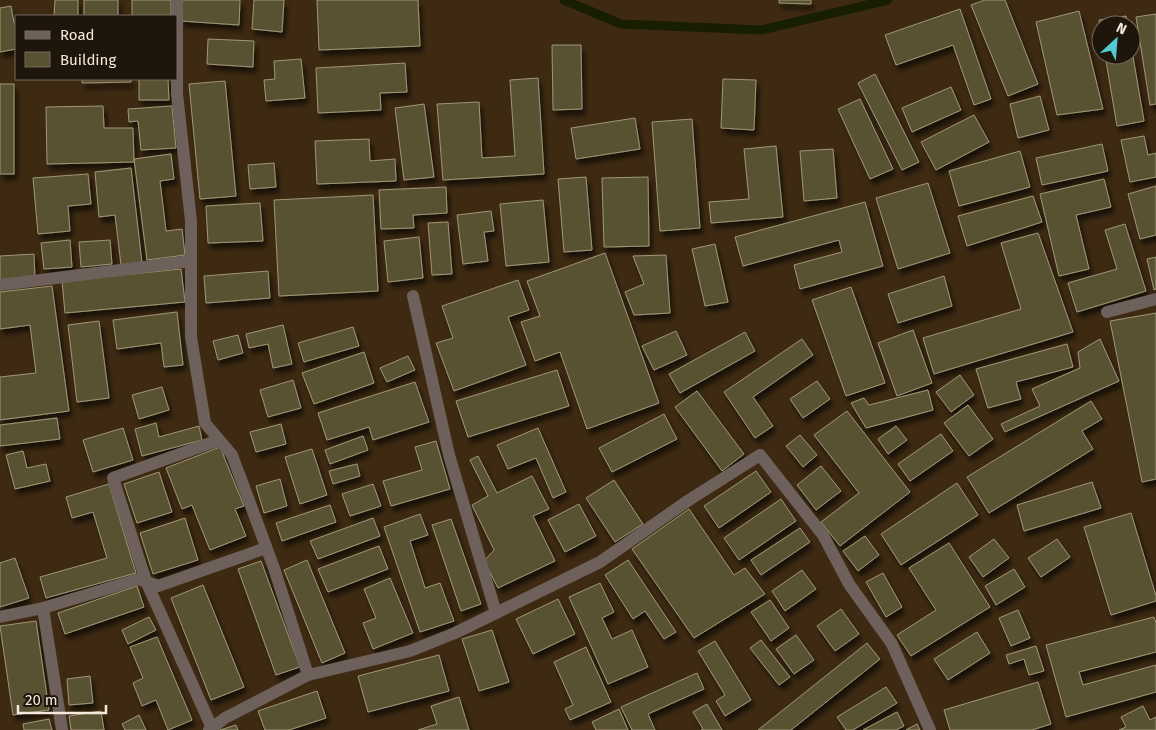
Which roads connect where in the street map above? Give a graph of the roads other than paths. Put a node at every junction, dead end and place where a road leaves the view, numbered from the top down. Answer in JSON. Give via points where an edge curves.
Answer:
{"nodes":[{"id":1,"x":177,"y":0,"type":"edge"},
{"id":2,"x":177,"y":15,"type":"edge"},
{"id":3,"x":177,"y":80,"type":"edge"},
{"id":4,"x":192,"y":261,"type":"junction"},
{"id":5,"x":0,"y":285,"type":"edge"},
{"id":6,"x":412,"y":296,"type":"dead end"},
{"id":7,"x":1156,"y":299,"type":"edge"},
{"id":8,"x":1107,"y":312,"type":"dead end"},
{"id":9,"x":219,"y":440,"type":"junction"},
{"id":10,"x":266,"y":548,"type":"junction"},
{"id":11,"x":146,"y":581,"type":"junction"},
{"id":12,"x":43,"y":608,"type":"junction"},
{"id":13,"x":496,"y":613,"type":"junction"},
{"id":14,"x":0,"y":617,"type":"edge"},
{"id":15,"x":308,"y":675,"type":"junction"},
{"id":16,"x":211,"y":729,"type":"edge"},
{"id":17,"x":62,"y":730,"type":"edge"},
{"id":18,"x":930,"y":730,"type":"edge"}],
"edges":[{"from":1,"to":2,"type":"street"},
{"from":3,"to":4,"type":"street","via":[[192,221]]},
{"from":4,"to":5,"type":"street"},
{"from":4,"to":9,"type":"street","via":[[191,337],[205,422]]},
{"from":6,"to":13,"type":"street","via":[[450,456]]},
{"from":7,"to":8,"type":"street"},
{"from":9,"to":10,"type":"street","via":[[232,455]]},
{"from":9,"to":11,"type":"street","via":[[113,478]]},
{"from":10,"to":11,"type":"street","via":[[158,586]]},
{"from":10,"to":15,"type":"street"},
{"from":11,"to":12,"type":"street","via":[[139,579]]},
{"from":11,"to":16,"type":"street"},
{"from":12,"to":14,"type":"street"},
{"from":12,"to":17,"type":"street"},
{"from":13,"to":15,"type":"street","via":[[410,651]]},
{"from":13,"to":18,"type":"street","via":[[600,562],[760,455],[823,535],[849,584],[892,644]]},
{"from":15,"to":16,"type":"street","via":[[225,718]]}]}
